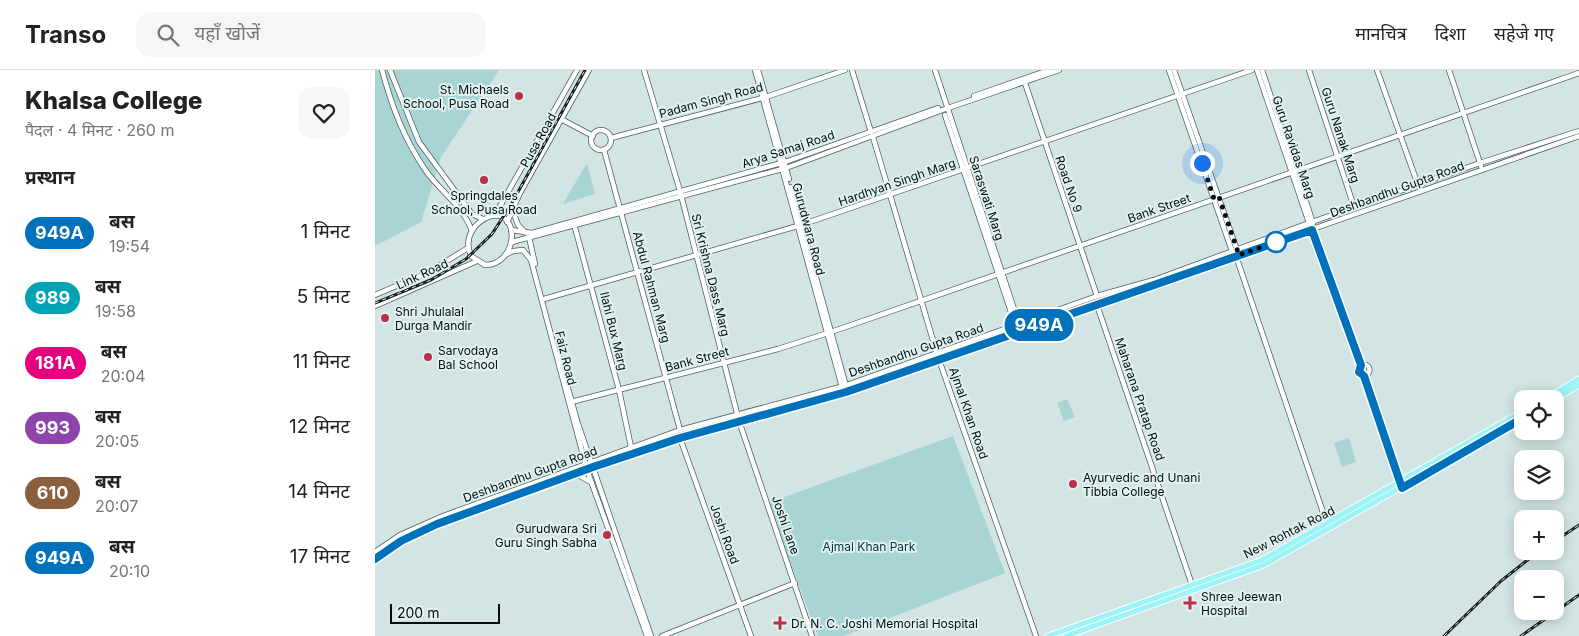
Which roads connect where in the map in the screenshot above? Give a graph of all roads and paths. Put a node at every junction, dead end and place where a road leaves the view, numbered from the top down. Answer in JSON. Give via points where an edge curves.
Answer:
{"nodes":[{"id":1,"x":382,"y":70,"type":"edge"},
{"id":2,"x":389,"y":70,"type":"edge"},
{"id":3,"x":577,"y":70,"type":"edge"},
{"id":4,"x":589,"y":70,"type":"edge"},
{"id":5,"x":644,"y":70,"type":"edge"},
{"id":6,"x":756,"y":70,"type":"edge"},
{"id":7,"x":845,"y":70,"type":"edge"},
{"id":8,"x":852,"y":70,"type":"edge"},
{"id":9,"x":935,"y":70,"type":"edge"},
{"id":10,"x":1049,"y":70,"type":"edge"},
{"id":11,"x":1059,"y":70,"type":"edge"},
{"id":12,"x":1169,"y":70,"type":"edge"},
{"id":13,"x":1174,"y":70,"type":"edge"},
{"id":14,"x":1252,"y":70,"type":"edge"},
{"id":15,"x":1257,"y":70,"type":"edge"},
{"id":16,"x":1262,"y":70,"type":"edge"},
{"id":17,"x":1309,"y":70,"type":"edge"},
{"id":18,"x":1377,"y":70,"type":"edge"},
{"id":19,"x":1449,"y":70,"type":"edge"},
{"id":20,"x":1579,"y":72,"type":"edge"},
{"id":21,"x":1024,"y":80,"type":"junction"},
{"id":22,"x":1180,"y":95,"type":"junction"},
{"id":23,"x":765,"y":97,"type":"junction"},
{"id":24,"x":947,"y":106,"type":"junction"},
{"id":25,"x":1464,"y":112,"type":"junction"},
{"id":26,"x":945,"y":114,"type":"dead end"},
{"id":27,"x":561,"y":119,"type":"junction"},
{"id":28,"x":658,"y":125,"type":"junction"},
{"id":29,"x":1579,"y":131,"type":"edge"},
{"id":30,"x":872,"y":134,"type":"junction"},
{"id":31,"x":1400,"y":134,"type":"junction"},
{"id":32,"x":593,"y":136,"type":"junction"},
{"id":33,"x":1579,"y":136,"type":"edge"},
{"id":34,"x":611,"y":138,"type":"junction"},
{"id":35,"x":1045,"y":141,"type":"junction"},
{"id":36,"x":604,"y":150,"type":"junction"},
{"id":37,"x":1337,"y":156,"type":"junction"},
{"id":38,"x":1480,"y":163,"type":"junction"},
{"id":39,"x":784,"y":165,"type":"junction"},
{"id":40,"x":966,"y":170,"type":"junction"},
{"id":41,"x":1482,"y":170,"type":"junction"},
{"id":42,"x":1294,"y":172,"type":"junction"},
{"id":43,"x":1418,"y":185,"type":"junction"},
{"id":44,"x":680,"y":193,"type":"junction"},
{"id":45,"x":891,"y":195,"type":"junction"},
{"id":46,"x":1217,"y":198,"type":"junction"},
{"id":47,"x":1354,"y":207,"type":"junction"},
{"id":48,"x":513,"y":209,"type":"junction"},
{"id":49,"x":621,"y":209,"type":"junction"},
{"id":50,"x":495,"y":215,"type":"junction"},
{"id":51,"x":483,"y":219,"type":"junction"},
{"id":52,"x":507,"y":222,"type":"junction"},
{"id":53,"x":1311,"y":222,"type":"junction"},
{"id":54,"x":574,"y":223,"type":"junction"},
{"id":55,"x":799,"y":226,"type":"junction"},
{"id":56,"x":1314,"y":229,"type":"junction"},
{"id":57,"x":511,"y":230,"type":"junction"},
{"id":58,"x":472,"y":231,"type":"junction"},
{"id":59,"x":528,"y":236,"type":"junction"},
{"id":60,"x":512,"y":242,"type":"junction"},
{"id":61,"x":1080,"y":245,"type":"junction"},
{"id":62,"x":469,"y":248,"type":"junction"},
{"id":63,"x":1236,"y":254,"type":"junction"},
{"id":64,"x":505,"y":255,"type":"junction"},
{"id":65,"x":695,"y":256,"type":"junction"},
{"id":66,"x":477,"y":261,"type":"junction"},
{"id":67,"x":638,"y":272,"type":"junction"},
{"id":68,"x":999,"y":274,"type":"junction"},
{"id":69,"x":592,"y":284,"type":"junction"},
{"id":70,"x":375,"y":295,"type":"edge"},
{"id":71,"x":1097,"y":296,"type":"junction"},
{"id":72,"x":544,"y":299,"type":"junction"},
{"id":73,"x":921,"y":301,"type":"junction"},
{"id":74,"x":1097,"y":304,"type":"junction"},
{"id":75,"x":375,"y":306,"type":"edge"},
{"id":76,"x":1017,"y":326,"type":"junction"},
{"id":77,"x":1019,"y":332,"type":"junction"},
{"id":78,"x":829,"y":333,"type":"junction"},
{"id":79,"x":937,"y":354,"type":"junction"},
{"id":80,"x":939,"y":360,"type":"junction"},
{"id":81,"x":723,"y":362,"type":"junction"},
{"id":82,"x":1361,"y":365,"type":"junction"},
{"id":83,"x":1364,"y":376,"type":"junction"},
{"id":84,"x":665,"y":377,"type":"junction"},
{"id":85,"x":1579,"y":379,"type":"edge"},
{"id":86,"x":1579,"y":385,"type":"edge"},
{"id":87,"x":844,"y":386,"type":"junction"},
{"id":88,"x":619,"y":390,"type":"junction"},
{"id":89,"x":1560,"y":390,"type":"edge"},
{"id":90,"x":846,"y":392,"type":"junction"},
{"id":91,"x":1564,"y":394,"type":"edge"},
{"id":92,"x":571,"y":402,"type":"junction"},
{"id":93,"x":737,"y":414,"type":"junction"},
{"id":94,"x":1514,"y":417,"type":"edge"},
{"id":95,"x":739,"y":421,"type":"junction"},
{"id":96,"x":1514,"y":423,"type":"edge"},
{"id":97,"x":680,"y":430,"type":"junction"},
{"id":98,"x":680,"y":438,"type":"junction"},
{"id":99,"x":631,"y":448,"type":"junction"},
{"id":100,"x":590,"y":465,"type":"junction"},
{"id":101,"x":576,"y":474,"type":"junction"},
{"id":102,"x":593,"y":484,"type":"junction"},
{"id":103,"x":1401,"y":485,"type":"junction"},
{"id":104,"x":445,"y":518,"type":"junction"},
{"id":105,"x":1327,"y":524,"type":"junction"},
{"id":106,"x":375,"y":552,"type":"edge"},
{"id":107,"x":375,"y":559,"type":"edge"},
{"id":108,"x":795,"y":583,"type":"junction"},
{"id":109,"x":1192,"y":585,"type":"junction"},
{"id":110,"x":740,"y":605,"type":"junction"},
{"id":111,"x":647,"y":636,"type":"edge"},
{"id":112,"x":651,"y":636,"type":"edge"},
{"id":113,"x":662,"y":636,"type":"edge"},
{"id":114,"x":751,"y":636,"type":"edge"},
{"id":115,"x":812,"y":636,"type":"edge"},
{"id":116,"x":1036,"y":636,"type":"edge"},
{"id":117,"x":1048,"y":636,"type":"edge"},
{"id":118,"x":1066,"y":636,"type":"edge"}],
"edges":[{"from":1,"to":58,"type":"street","via":[[392,109],[408,143],[427,172],[466,215]]},
{"from":2,"to":51,"type":"street","via":[[419,142],[472,214]]},
{"from":3,"to":50,"type":"street","name":"Pusa Road"},
{"from":4,"to":27,"type":"street","name":"Pusa Road"},
{"from":5,"to":28,"type":"street","name":"Sri Krishna Dass Marg"},
{"from":6,"to":23,"type":"street","name":"Gurudwara Road"},
{"from":7,"to":23,"type":"street","name":"Padam Singh Road"},
{"from":8,"to":30,"type":"street","name":"Ajmal Khan Road"},
{"from":9,"to":24,"type":"street","name":"Saraswati Marg"},
{"from":10,"to":21,"type":"street","name":"Arya Samaj Road"},
{"from":11,"to":21,"type":"street"},
{"from":12,"to":22,"type":"street"},
{"from":13,"to":22,"type":"street"},
{"from":14,"to":22,"type":"street","name":"Hardhyan Singh Marg"},
{"from":15,"to":42,"type":"street","name":"Guru Ravidas Marg"},
{"from":16,"to":42,"type":"street","name":"Guru Ravidas Marg"},
{"from":17,"to":37,"type":"street","name":"Guru Nanak Marg"},
{"from":18,"to":31,"type":"street"},
{"from":19,"to":25,"type":"street"},
{"from":20,"to":25,"type":"street","name":"Bank Street"},
{"from":21,"to":24,"type":"street","name":"Arya Samaj Road"},
{"from":21,"to":35,"type":"street","name":"Road No 9"},
{"from":22,"to":35,"type":"street","name":"Hardhyan Singh Marg"},
{"from":22,"to":46,"type":"street"},
{"from":23,"to":28,"type":"street","name":"Padam Singh Road"},
{"from":23,"to":39,"type":"street","name":"Gurudwara Road"},
{"from":24,"to":30,"type":"street","name":"Arya Samaj Road"},
{"from":24,"to":40,"type":"street","name":"Saraswati Marg"},
{"from":25,"to":31,"type":"street","name":"Bank Street"},
{"from":25,"to":38,"type":"street"},
{"from":26,"to":40,"type":"street","name":"Saraswati Marg"},
{"from":27,"to":32,"type":"street"},
{"from":27,"to":48,"type":"street","name":"Pusa Road"},
{"from":28,"to":34,"type":"street","name":"Padam Singh Road"},
{"from":28,"to":44,"type":"street","name":"Sri Krishna Dass Marg"},
{"from":29,"to":38,"type":"street","name":"Deshbandhu Gupta Road"},
{"from":30,"to":39,"type":"street","name":"Arya Samaj Road"},
{"from":30,"to":45,"type":"street","name":"Ajmal Khan Road"},
{"from":31,"to":37,"type":"street","name":"Bank Street"},
{"from":31,"to":43,"type":"street"},
{"from":32,"to":34,"type":"street","via":[[604,131]]},
{"from":32,"to":36,"type":"street","via":[[595,148]]},
{"from":33,"to":41,"type":"street","name":"Deshbandhu Gupta Road"},
{"from":34,"to":36,"type":"street"},
{"from":35,"to":40,"type":"street","name":"Hardhyan Singh Marg"},
{"from":35,"to":61,"type":"street","name":"Road No 9"},
{"from":36,"to":49,"type":"street","name":"Abdul Rahman Marg"},
{"from":37,"to":42,"type":"street","name":"Bank Street"},
{"from":37,"to":47,"type":"street","name":"Guru Nanak Marg"},
{"from":38,"to":41,"type":"street"},
{"from":38,"to":43,"type":"street","name":"Deshbandhu Gupta Road"},
{"from":39,"to":44,"type":"street","name":"Arya Samaj Road"},
{"from":39,"to":55,"type":"street","name":"Gurudwara Road"},
{"from":40,"to":45,"type":"street","name":"Hardhyan Singh Marg"},
{"from":40,"to":68,"type":"street","name":"Saraswati Marg"},
{"from":41,"to":56,"type":"street","name":"Deshbandhu Gupta Road"},
{"from":42,"to":46,"type":"street","name":"Bank Street"},
{"from":42,"to":53,"type":"street","name":"Guru Ravidas Marg"},
{"from":43,"to":47,"type":"street","name":"Deshbandhu Gupta Road"},
{"from":44,"to":49,"type":"street","name":"Arya Samaj Road"},
{"from":44,"to":65,"type":"street","name":"Sri Krishna Dass Marg"},
{"from":45,"to":55,"type":"street","name":"Hardhyan Singh Marg"},
{"from":45,"to":73,"type":"street","name":"Ajmal Khan Road"},
{"from":46,"to":61,"type":"street","name":"Bank Street"},
{"from":46,"to":63,"type":"street"},
{"from":47,"to":53,"type":"street","name":"Deshbandhu Gupta Road"},
{"from":48,"to":52,"type":"street","name":"Pusa Road"},
{"from":48,"to":59,"type":"street","via":[[518,225]]},
{"from":49,"to":54,"type":"street","name":"Arya Samaj Road"},
{"from":49,"to":67,"type":"street","name":"Abdul Rahman Marg"},
{"from":50,"to":51,"type":"street"},
{"from":50,"to":52,"type":"street"},
{"from":51,"to":58,"type":"street"},
{"from":52,"to":57,"type":"street"},
{"from":53,"to":56,"type":"street","name":"Guru Ravidas Marg"},
{"from":53,"to":63,"type":"street","name":"Deshbandhu Gupta Road"},
{"from":54,"to":59,"type":"street"},
{"from":54,"to":69,"type":"street","name":"Ilahi Bux Marg"},
{"from":55,"to":65,"type":"street","name":"Hardhyan Singh Marg"},
{"from":55,"to":78,"type":"street","name":"Gurudwara Road"},
{"from":56,"to":63,"type":"street","name":"Deshbandhu Gupta Road"},
{"from":56,"to":82,"type":"street","name":"Guru Ravidas Marg"},
{"from":57,"to":59,"type":"street"},
{"from":57,"to":60,"type":"street"},
{"from":58,"to":62,"type":"street"},
{"from":59,"to":60,"type":"street"},
{"from":59,"to":72,"type":"street"},
{"from":60,"to":64,"type":"street"},
{"from":61,"to":68,"type":"street","name":"Bank Street"},
{"from":61,"to":71,"type":"street","name":"Road No 9"},
{"from":62,"to":66,"type":"street"},
{"from":62,"to":70,"type":"street","name":"Link Road","via":[[427,273]]},
{"from":63,"to":71,"type":"street","name":"Deshbandhu Gupta Road"},
{"from":63,"to":74,"type":"street","name":"Deshbandhu Gupta Road"},
{"from":63,"to":105,"type":"street"},
{"from":64,"to":66,"type":"street","via":[[490,265]]},
{"from":64,"to":100,"type":"street","name":"Faiz Road","via":[[519,250],[528,255]]},
{"from":65,"to":67,"type":"street","name":"Hardhyan Singh Marg"},
{"from":65,"to":81,"type":"street","name":"Sri Krishna Dass Marg"},
{"from":66,"to":75,"type":"street","name":"Link Road"},
{"from":67,"to":69,"type":"street","name":"Hardhyan Singh Marg"},
{"from":67,"to":84,"type":"street","name":"Abdul Rahman Marg"},
{"from":68,"to":73,"type":"street","name":"Bank Street"},
{"from":68,"to":76,"type":"street","name":"Saraswati Marg"},
{"from":69,"to":72,"type":"street","name":"Hardhyan Singh Marg"},
{"from":69,"to":88,"type":"street","name":"Ilahi Bux Marg"},
{"from":71,"to":76,"type":"street","name":"Deshbandhu Gupta Road"},
{"from":72,"to":92,"type":"street"},
{"from":73,"to":78,"type":"street","name":"Bank Street"},
{"from":73,"to":79,"type":"street","name":"Ajmal Khan Road"},
{"from":74,"to":77,"type":"street","name":"Deshbandhu Gupta Road"},
{"from":74,"to":109,"type":"street","name":"Maharana Pratap Road"},
{"from":76,"to":77,"type":"street","name":"Saraswati Marg"},
{"from":76,"to":79,"type":"street","name":"Deshbandhu Gupta Road"},
{"from":77,"to":80,"type":"street","name":"Deshbandhu Gupta Road"},
{"from":78,"to":81,"type":"street","name":"Bank Street"},
{"from":78,"to":87,"type":"street","name":"Gurudwara Road"},
{"from":79,"to":80,"type":"street","name":"Ajmal Khan Road"},
{"from":79,"to":87,"type":"street","name":"Deshbandhu Gupta Road"},
{"from":80,"to":90,"type":"street","name":"Deshbandhu Gupta Road"},
{"from":80,"to":116,"type":"street","name":"Ajmal Khan Road"},
{"from":81,"to":84,"type":"street","name":"Bank Street"},
{"from":81,"to":93,"type":"street","name":"Sri Krishna Dass Marg"},
{"from":82,"to":83,"type":"street","via":[[1359,372]]},
{"from":82,"to":83,"type":"street","via":[[1370,369]]},
{"from":83,"to":103,"type":"street"},
{"from":84,"to":88,"type":"street","name":"Bank Street"},
{"from":84,"to":97,"type":"street","name":"Abdul Rahman Marg"},
{"from":85,"to":89,"type":"main road"},
{"from":86,"to":91,"type":"main road"},
{"from":87,"to":90,"type":"street","name":"Gurudwara Road"},
{"from":87,"to":93,"type":"street","name":"Deshbandhu Gupta Road"},
{"from":88,"to":92,"type":"street","name":"Bank Street"},
{"from":88,"to":99,"type":"street","name":"Ilahi Bux Marg"},
{"from":90,"to":95,"type":"street","name":"Deshbandhu Gupta Road"},
{"from":92,"to":100,"type":"street"},
{"from":93,"to":95,"type":"street","name":"Sri Krishna Dass Marg"},
{"from":93,"to":97,"type":"street","name":"Deshbandhu Gupta Road"},
{"from":94,"to":103,"type":"main road","name":"New Rohtak Road"},
{"from":95,"to":98,"type":"street","name":"Deshbandhu Gupta Road"},
{"from":95,"to":108,"type":"street","name":"Joshi Lane"},
{"from":96,"to":103,"type":"main road","name":"New Rohtak Road"},
{"from":97,"to":99,"type":"street","name":"Deshbandhu Gupta Road"},
{"from":98,"to":100,"type":"street","name":"Deshbandhu Gupta Road"},
{"from":98,"to":110,"type":"street","name":"Joshi Road"},
{"from":99,"to":100,"type":"street","name":"Deshbandhu Gupta Road"},
{"from":100,"to":101,"type":"street","name":"Deshbandhu Gupta Road"},
{"from":100,"to":102,"type":"street"},
{"from":100,"to":104,"type":"street","name":"Deshbandhu Gupta Road"},
{"from":100,"to":112,"type":"street","name":"Faiz Road"},
{"from":101,"to":102,"type":"street"},
{"from":101,"to":104,"type":"street","name":"Deshbandhu Gupta Road"},
{"from":102,"to":111,"type":"street"},
{"from":103,"to":105,"type":"main road","name":"New Rohtak Road"},
{"from":103,"to":118,"type":"main road","name":"New Rohtak Road","via":[[1257,568]]},
{"from":104,"to":106,"type":"street","name":"Deshbandhu Gupta Road","via":[[400,535]]},
{"from":104,"to":107,"type":"street","name":"Deshbandhu Gupta Road"},
{"from":105,"to":109,"type":"main road","name":"New Rohtak Road","via":[[1262,560]]},
{"from":108,"to":110,"type":"street"},
{"from":108,"to":115,"type":"street","name":"Joshi Lane"},
{"from":109,"to":117,"type":"main road","name":"New Rohtak Road"},
{"from":110,"to":113,"type":"street"},
{"from":110,"to":114,"type":"street","name":"Joshi Road"}]}
